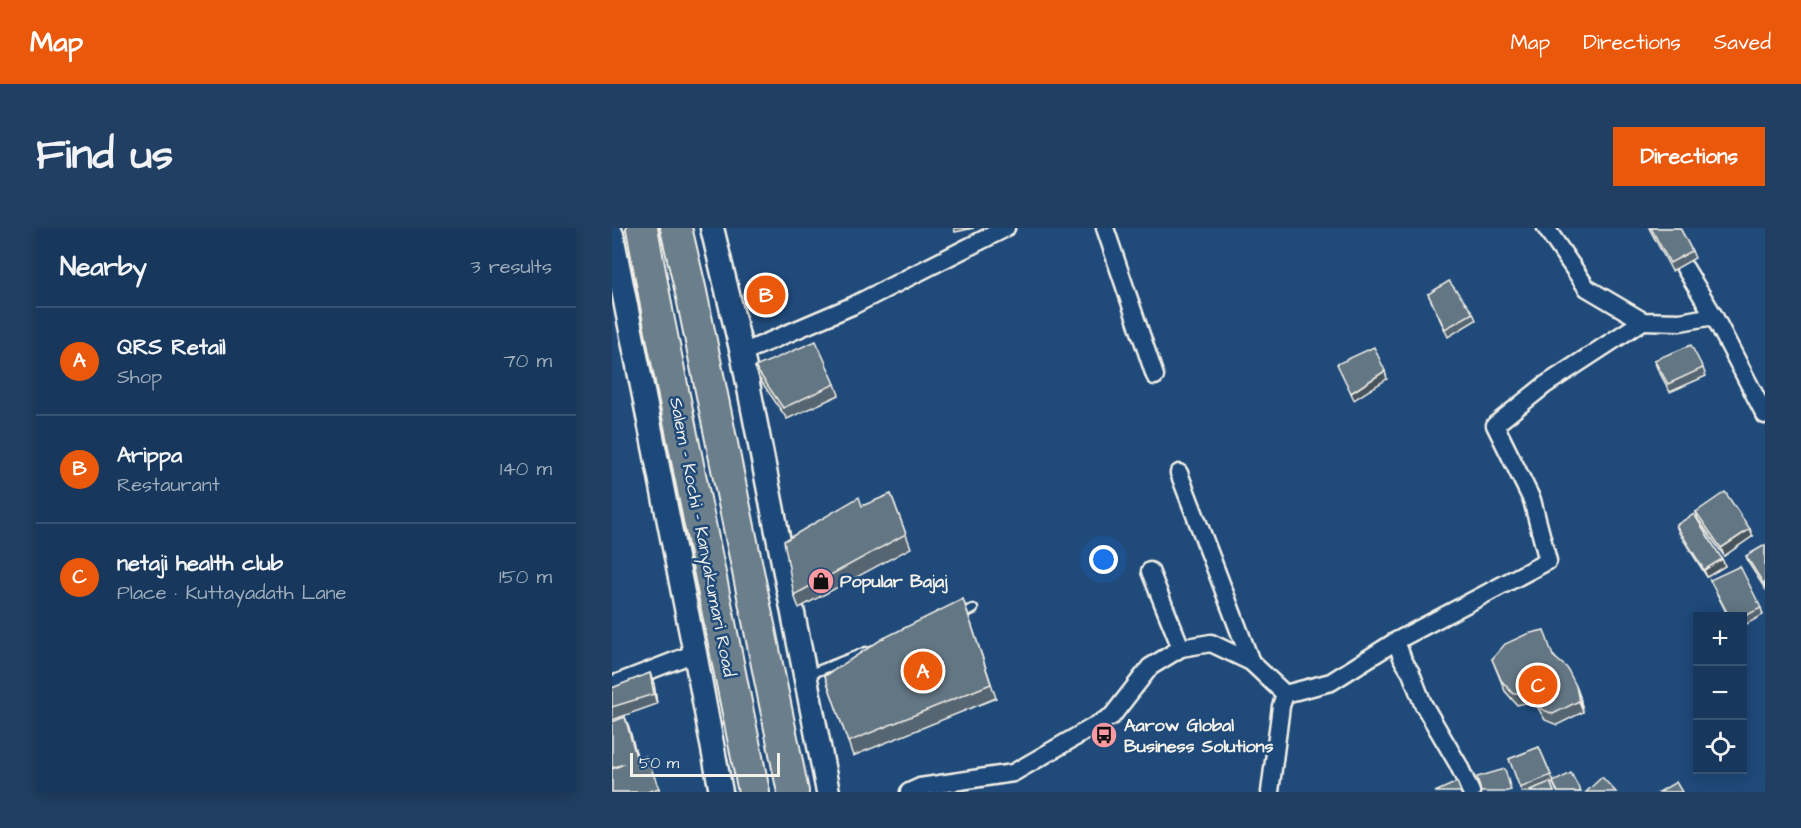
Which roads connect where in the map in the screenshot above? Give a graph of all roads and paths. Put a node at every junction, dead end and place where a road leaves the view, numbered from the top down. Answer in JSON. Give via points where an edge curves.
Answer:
{"nodes":[{"id":1,"x":642,"y":228,"type":"edge"},
{"id":2,"x":676,"y":228,"type":"edge"},
{"id":3,"x":712,"y":228,"type":"edge"},
{"id":4,"x":1006,"y":228,"type":"edge"},
{"id":5,"x":1105,"y":228,"type":"edge"},
{"id":6,"x":1546,"y":228,"type":"edge"},
{"id":7,"x":612,"y":235,"type":"edge"},
{"id":8,"x":1685,"y":268,"type":"dead end"},
{"id":9,"x":724,"y":273,"type":"junction"},
{"id":10,"x":652,"y":282,"type":"junction"},
{"id":11,"x":623,"y":290,"type":"junction"},
{"id":12,"x":691,"y":292,"type":"junction"},
{"id":13,"x":1714,"y":316,"type":"junction"},
{"id":14,"x":1643,"y":321,"type":"junction"},
{"id":15,"x":742,"y":353,"type":"junction"},
{"id":16,"x":1155,"y":376,"type":"dead end"},
{"id":17,"x":1765,"y":415,"type":"edge"},
{"id":18,"x":1179,"y":473,"type":"dead end"},
{"id":19,"x":1150,"y":571,"type":"dead end"},
{"id":20,"x":973,"y":609,"type":"dead end"},
{"id":21,"x":952,"y":617,"type":"edge"},
{"id":22,"x":1396,"y":641,"type":"junction"},
{"id":23,"x":879,"y":646,"type":"edge"},
{"id":24,"x":1181,"y":648,"type":"junction"},
{"id":25,"x":695,"y":653,"type":"junction"},
{"id":26,"x":1251,"y":662,"type":"junction"},
{"id":27,"x":805,"y":676,"type":"junction"},
{"id":28,"x":612,"y":685,"type":"edge"},
{"id":29,"x":1284,"y":694,"type":"junction"},
{"id":30,"x":721,"y":792,"type":"edge"},
{"id":31,"x":754,"y":792,"type":"edge"},
{"id":32,"x":793,"y":792,"type":"edge"},
{"id":33,"x":828,"y":792,"type":"edge"},
{"id":34,"x":909,"y":792,"type":"edge"},
{"id":35,"x":1270,"y":792,"type":"edge"},
{"id":36,"x":1471,"y":792,"type":"edge"}],
"edges":[{"from":1,"to":10,"type":"highway","name":"Salem - Kochi - Kanyakumari Road"},
{"from":2,"to":12,"type":"highway","name":"Salem - Kochi - Kanyakumari Road"},
{"from":3,"to":9,"type":"street"},
{"from":4,"to":15,"type":"street","via":[[852,306]]},
{"from":5,"to":16,"type":"street"},
{"from":6,"to":14,"type":"street","via":[[1587,288]]},
{"from":7,"to":11,"type":"street"},
{"from":8,"to":13,"type":"street"},
{"from":9,"to":12,"type":"street"},
{"from":9,"to":15,"type":"street"},
{"from":10,"to":11,"type":"street"},
{"from":10,"to":31,"type":"highway","name":"Salem - Kochi - Kanyakumari Road"},
{"from":11,"to":25,"type":"street"},
{"from":12,"to":32,"type":"highway","name":"Salem - Kochi - Kanyakumari Road"},
{"from":13,"to":14,"type":"street"},
{"from":13,"to":17,"type":"street"},
{"from":14,"to":22,"type":"street","via":[[1545,385],[1495,425],[1532,500],[1548,561]]},
{"from":15,"to":27,"type":"street"},
{"from":18,"to":26,"type":"street"},
{"from":19,"to":24,"type":"street"},
{"from":20,"to":21,"type":"lane"},
{"from":22,"to":29,"type":"street","via":[[1331,682]]},
{"from":22,"to":36,"type":"street","via":[[1423,704]]},
{"from":23,"to":27,"type":"lane"},
{"from":24,"to":26,"type":"street","via":[[1211,643]]},
{"from":24,"to":34,"type":"street","via":[[1150,667],[1112,716],[1013,773]]},
{"from":25,"to":28,"type":"street"},
{"from":25,"to":30,"type":"street"},
{"from":26,"to":29,"type":"street"},
{"from":27,"to":33,"type":"street"},
{"from":29,"to":35,"type":"street"}]}
